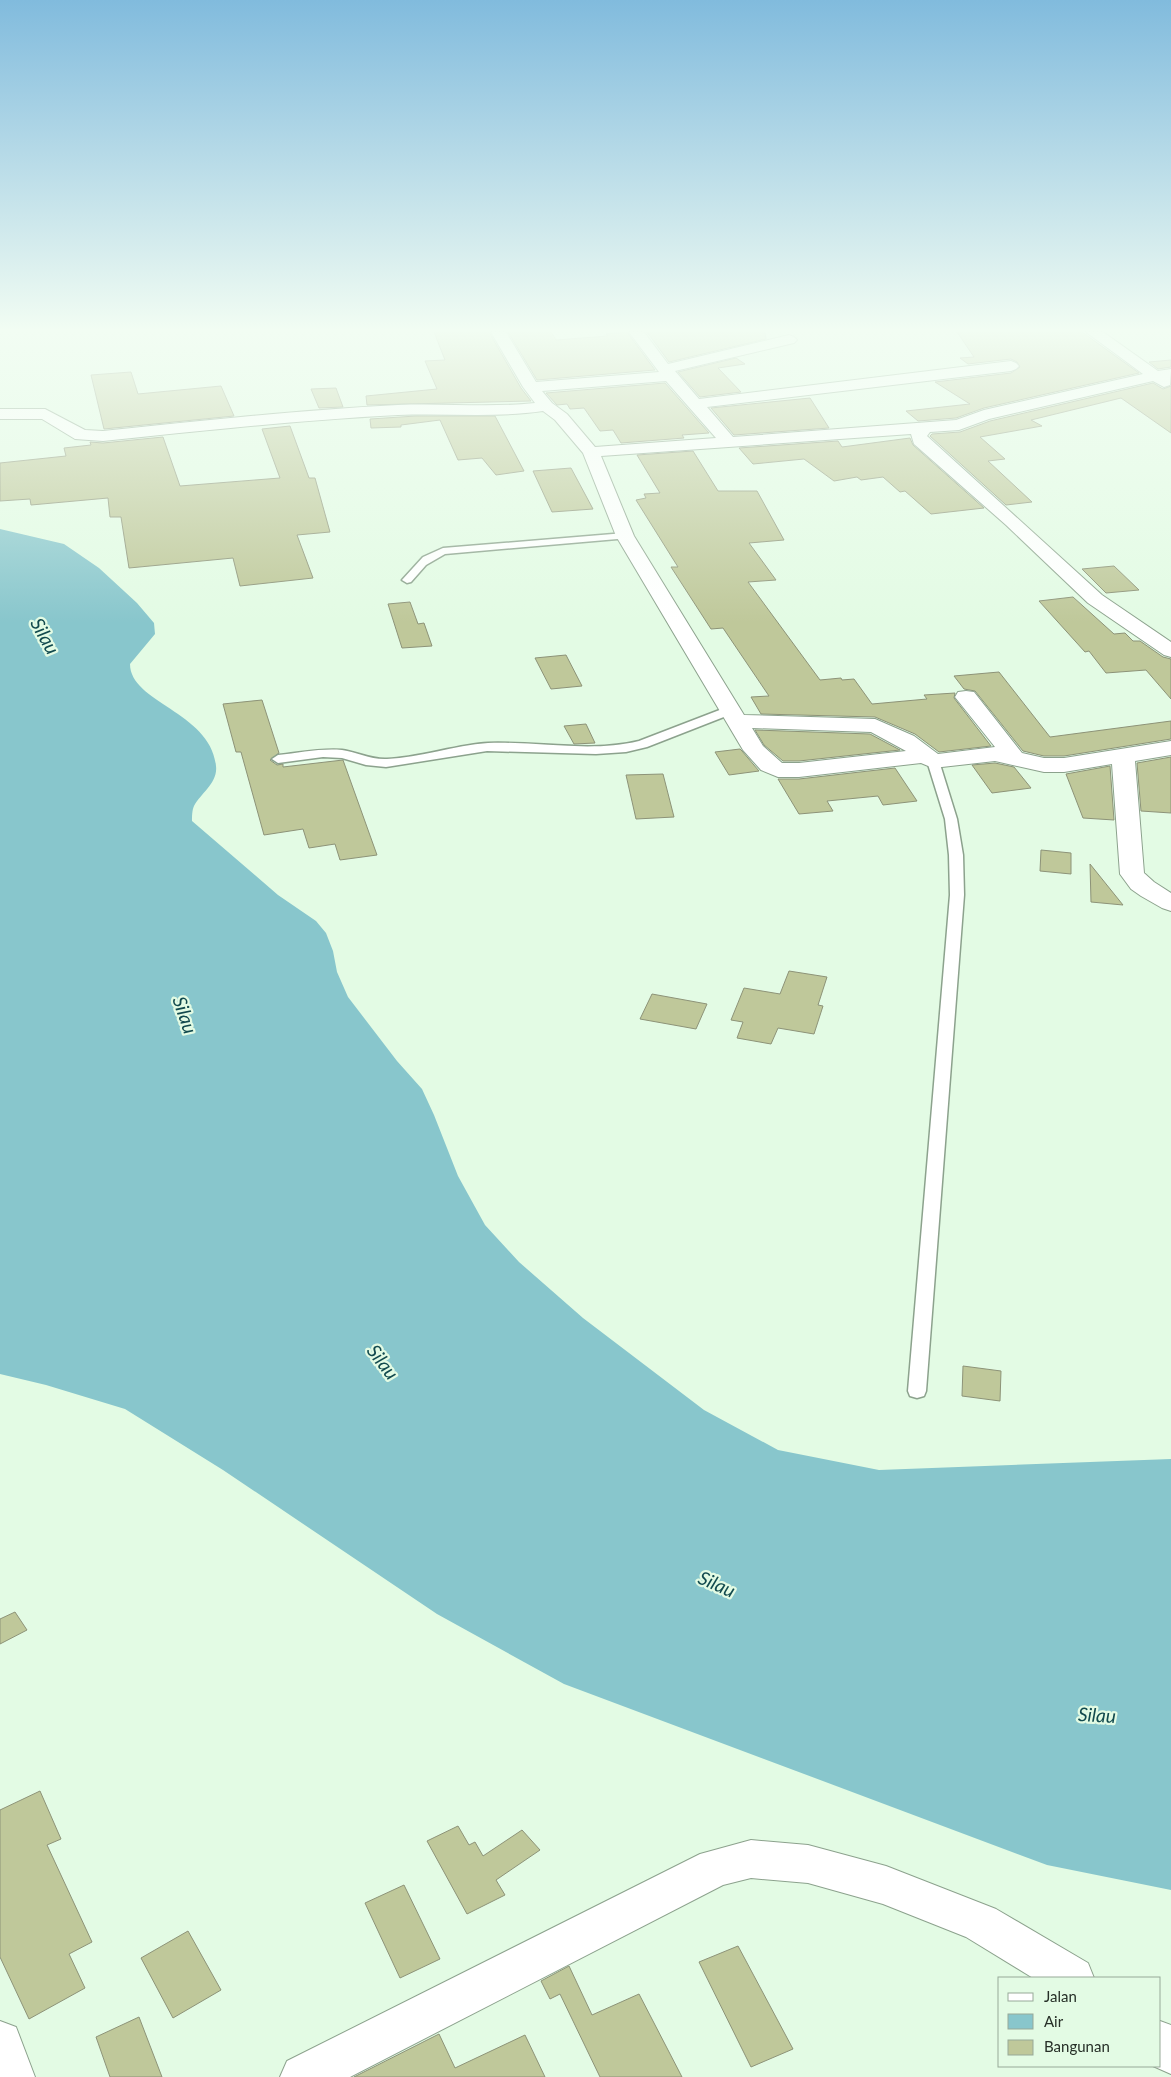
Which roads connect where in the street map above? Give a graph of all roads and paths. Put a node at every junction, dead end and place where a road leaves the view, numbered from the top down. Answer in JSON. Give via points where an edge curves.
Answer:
{"nodes":[{"id":1,"x":68,"y":429,"type":"edge"},
{"id":2,"x":175,"y":429,"type":"edge"},
{"id":3,"x":571,"y":429,"type":"edge"},
{"id":4,"x":717,"y":429,"type":"edge"},
{"id":5,"x":912,"y":429,"type":"edge"},
{"id":6,"x":924,"y":429,"type":"edge"},
{"id":7,"x":729,"y":442,"type":"junction"},
{"id":8,"x":591,"y":452,"type":"junction"},
{"id":9,"x":625,"y":536,"type":"junction"},
{"id":10,"x":407,"y":580,"type":"dead end"},
{"id":11,"x":1171,"y":651,"type":"edge"},
{"id":12,"x":966,"y":698,"type":"dead end"},
{"id":13,"x":733,"y":715,"type":"junction"},
{"id":14,"x":1171,"y":748,"type":"edge"},
{"id":15,"x":1123,"y":756,"type":"junction"},
{"id":16,"x":1014,"y":757,"type":"junction"},
{"id":17,"x":278,"y":759,"type":"dead end"},
{"id":18,"x":928,"y":759,"type":"junction"},
{"id":19,"x":1171,"y":903,"type":"edge"},
{"id":20,"x":917,"y":1392,"type":"dead end"},
{"id":21,"x":1070,"y":1977,"type":"edge"},
{"id":22,"x":0,"y":2042,"type":"edge"},
{"id":23,"x":1161,"y":2044,"type":"edge"},
{"id":24,"x":1171,"y":2052,"type":"edge"},
{"id":25,"x":12,"y":2077,"type":"edge"},
{"id":26,"x":303,"y":2077,"type":"edge"}],
"edges":[{"from":1,"to":2,"type":"street","via":[[91,436]]},
{"from":3,"to":8,"type":"street"},
{"from":4,"to":7,"type":"street"},
{"from":5,"to":7,"type":"street"},
{"from":6,"to":11,"type":"street","via":[[918,435],[920,440],[1079,585]]},
{"from":7,"to":8,"type":"street"},
{"from":8,"to":9,"type":"street"},
{"from":9,"to":10,"type":"lane","via":[[443,551],[421,562]]},
{"from":9,"to":13,"type":"street"},
{"from":12,"to":16,"type":"street"},
{"from":13,"to":17,"type":"lane","via":[[626,748],[488,747],[386,763],[333,754]]},
{"from":13,"to":18,"type":"street","via":[[875,726],[906,741]]},
{"from":13,"to":18,"type":"street","via":[[754,750],[768,765],[778,770]]},
{"from":14,"to":15,"type":"street"},
{"from":15,"to":16,"type":"street","via":[[1054,766]]},
{"from":15,"to":19,"type":"street","via":[[1132,874],[1138,884]]},
{"from":16,"to":18,"type":"street","via":[[995,754]]},
{"from":18,"to":20,"type":"lane","via":[[951,819],[957,895]]},
{"from":21,"to":26,"type":"street","via":[[981,1923],[886,1885],[808,1864],[751,1859],[715,1868]]},
{"from":22,"to":25,"type":"street"},
{"from":23,"to":24,"type":"street"}]}
